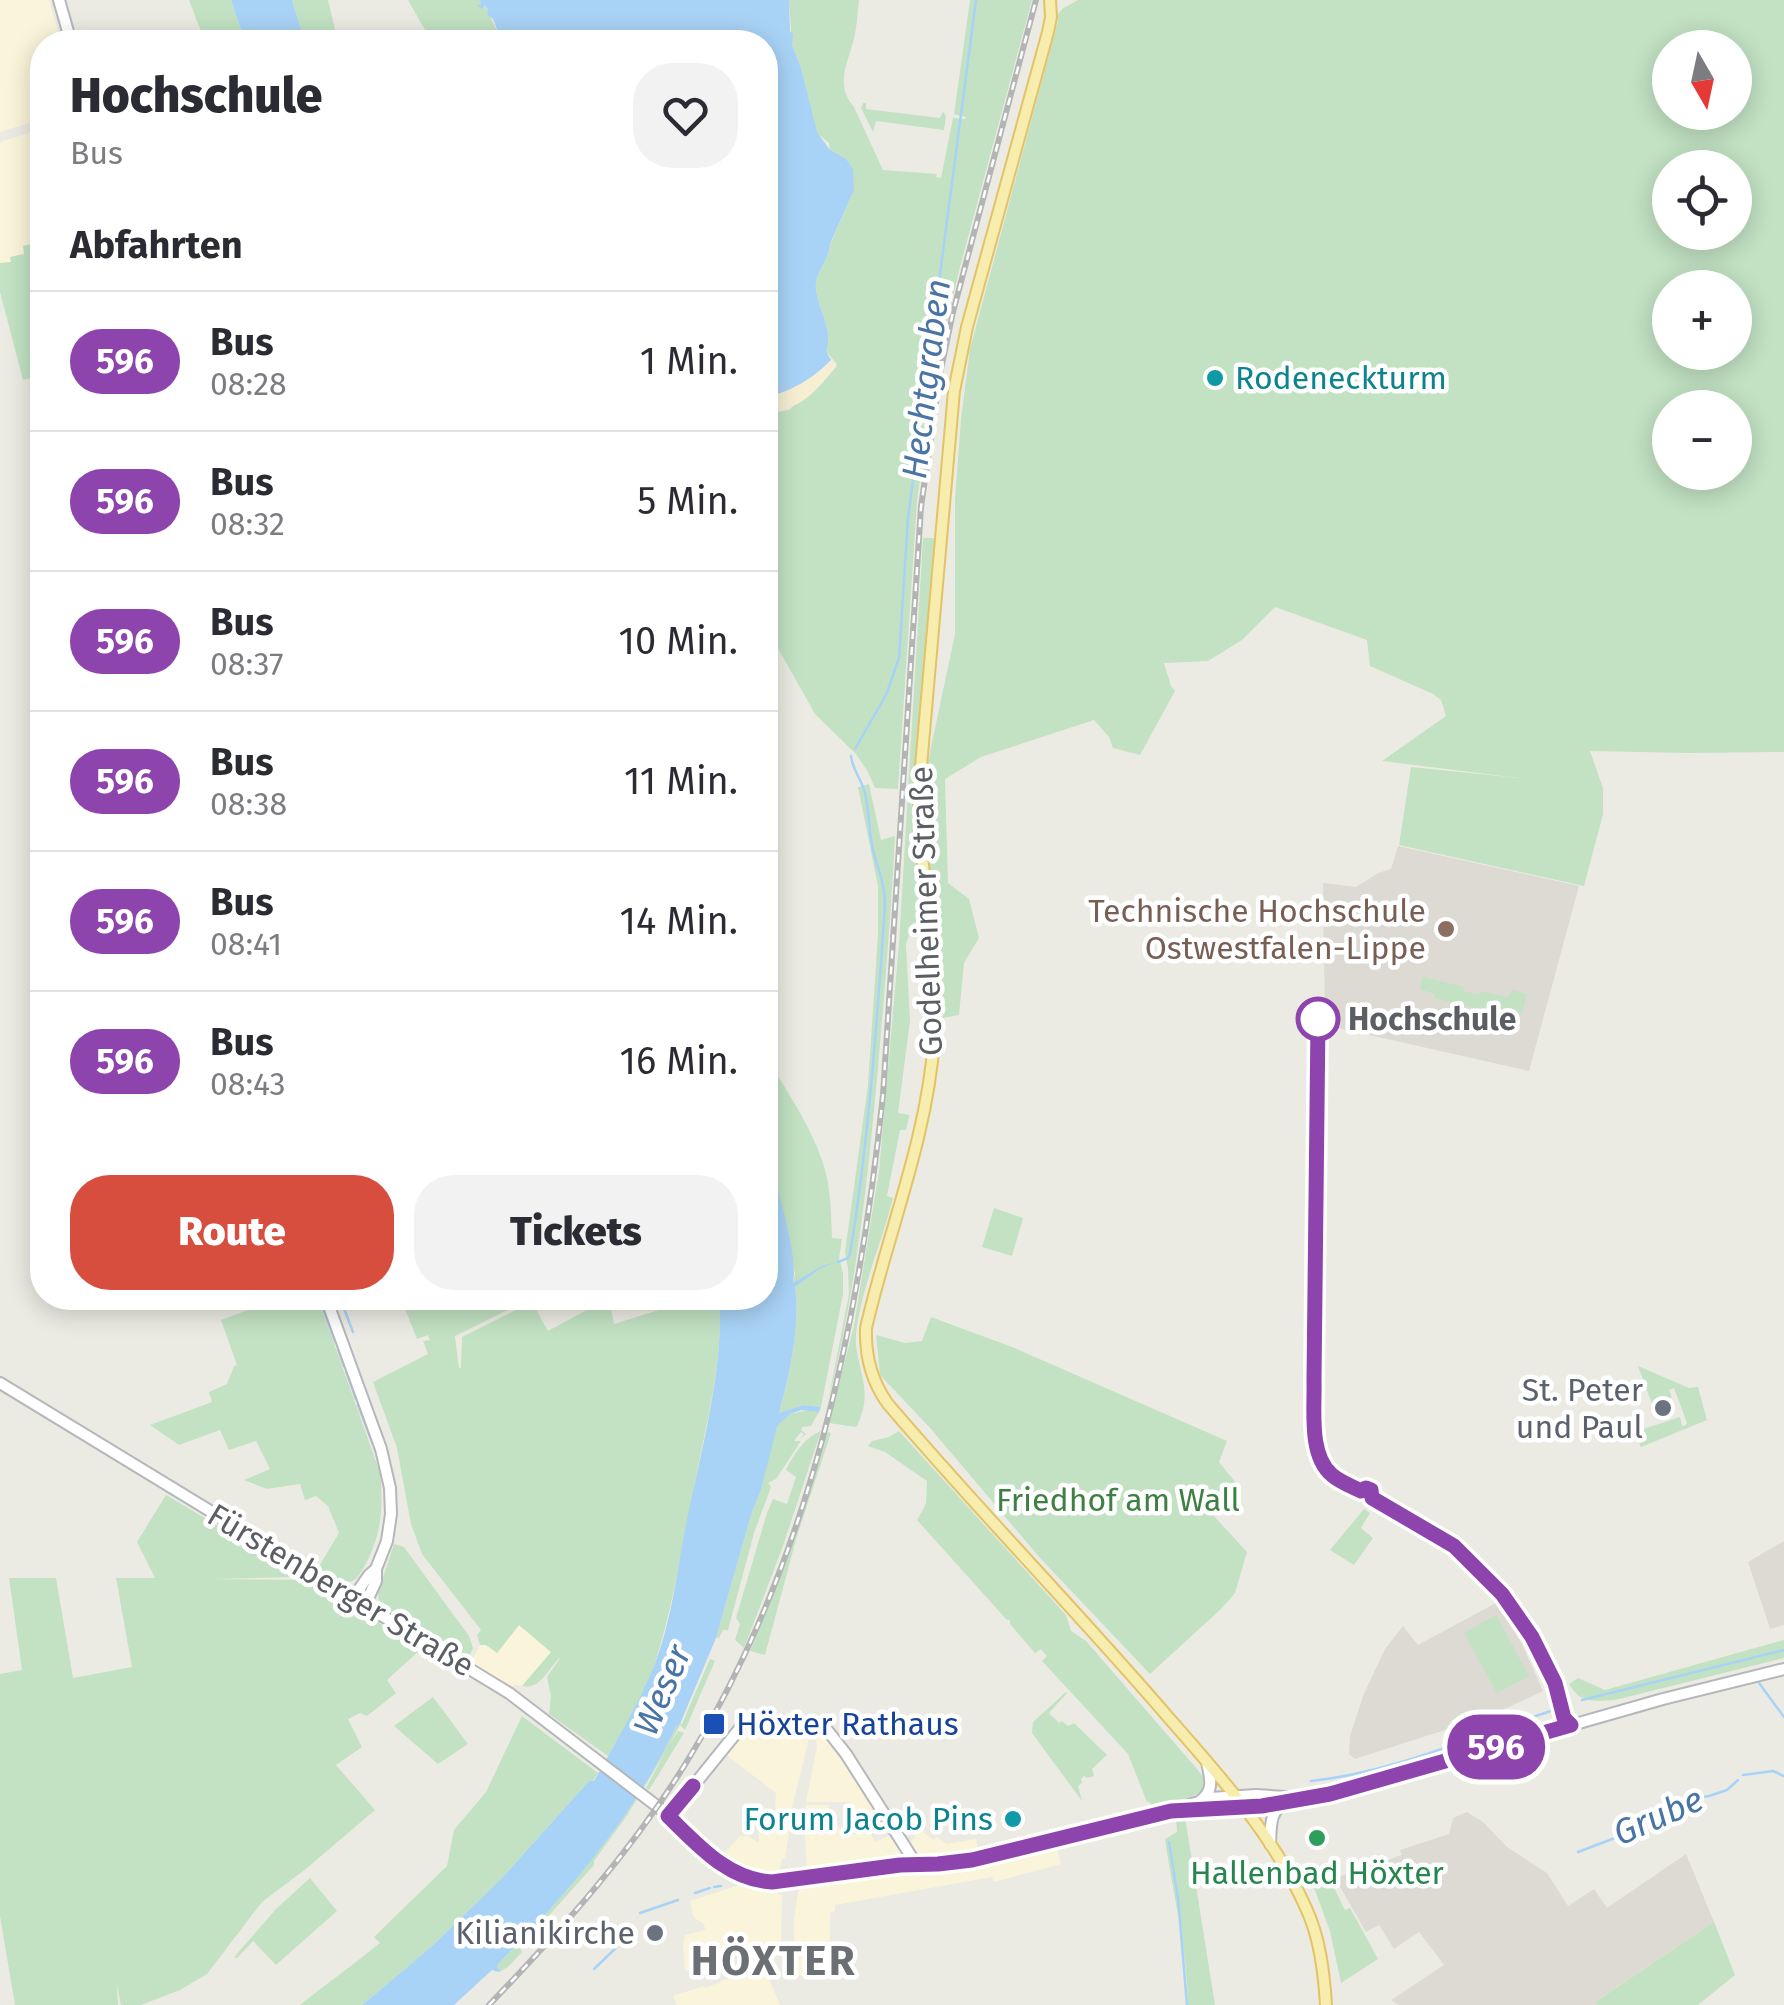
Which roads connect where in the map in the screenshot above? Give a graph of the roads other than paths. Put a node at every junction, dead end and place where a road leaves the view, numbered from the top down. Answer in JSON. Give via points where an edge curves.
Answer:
{"nodes":[{"id":1,"x":59,"y":0,"type":"edge"},
{"id":2,"x":1050,"y":0,"type":"edge"},
{"id":3,"x":68,"y":30,"type":"edge"},
{"id":4,"x":330,"y":1310,"type":"edge"},
{"id":5,"x":0,"y":1383,"type":"edge"},
{"id":6,"x":376,"y":1569,"type":"junction"},
{"id":7,"x":353,"y":1598,"type":"junction"},
{"id":8,"x":365,"y":1606,"type":"junction"},
{"id":9,"x":1784,"y":1669,"type":"edge"},
{"id":10,"x":1207,"y":1761,"type":"junction"},
{"id":11,"x":1235,"y":1796,"type":"junction"},
{"id":12,"x":1300,"y":1798,"type":"junction"},
{"id":13,"x":1200,"y":1801,"type":"junction"},
{"id":14,"x":1286,"y":1802,"type":"junction"},
{"id":15,"x":1243,"y":1807,"type":"junction"},
{"id":16,"x":1171,"y":1811,"type":"junction"},
{"id":17,"x":668,"y":1816,"type":"junction"},
{"id":18,"x":1270,"y":1844,"type":"junction"},
{"id":19,"x":916,"y":1864,"type":"junction"},
{"id":20,"x":1326,"y":2005,"type":"edge"}],
"edges":[{"from":1,"to":3,"type":"main road"},
{"from":2,"to":10,"type":"main road","name":"Godelheimer Straße","via":[[1048,32],[954,391],[918,789],[934,967],[933,1053],[866,1341],[884,1398]]},
{"from":4,"to":6,"type":"main road","via":[[388,1472],[390,1529]]},
{"from":5,"to":7,"type":"main road","name":"Fürstenberger Straße"},
{"from":6,"to":7,"type":"main road"},
{"from":6,"to":8,"type":"main road"},
{"from":7,"to":8,"type":"main road","name":"Fürstenberger Straße"},
{"from":8,"to":17,"type":"main road","name":"Fürstenberger Straße","via":[[501,1688]]},
{"from":9,"to":12,"type":"main road"},
{"from":10,"to":11,"type":"main road","name":"Godelheimer Straße"},
{"from":10,"to":13,"type":"main road","via":[[1211,1783]]},
{"from":11,"to":12,"type":"main road"},
{"from":11,"to":13,"type":"main road"},
{"from":11,"to":15,"type":"main road","name":"Godelheimer Straße"},
{"from":12,"to":14,"type":"main road"},
{"from":13,"to":16,"type":"main road"},
{"from":14,"to":15,"type":"main road"},
{"from":14,"to":18,"type":"main road","via":[[1272,1816]]},
{"from":15,"to":16,"type":"main road"},
{"from":15,"to":18,"type":"main road","name":"Godelheimer Straße"},
{"from":16,"to":19,"type":"main road","via":[[972,1860]]},
{"from":17,"to":19,"type":"main road","name":"Fürstenberger Straße","via":[[725,1867],[759,1882]]},
{"from":17,"to":19,"type":"main road","via":[[750,1723],[814,1722],[832,1734]]},
{"from":18,"to":20,"type":"main road","name":"Godelheimer Straße","via":[[1309,1916]]}]}
